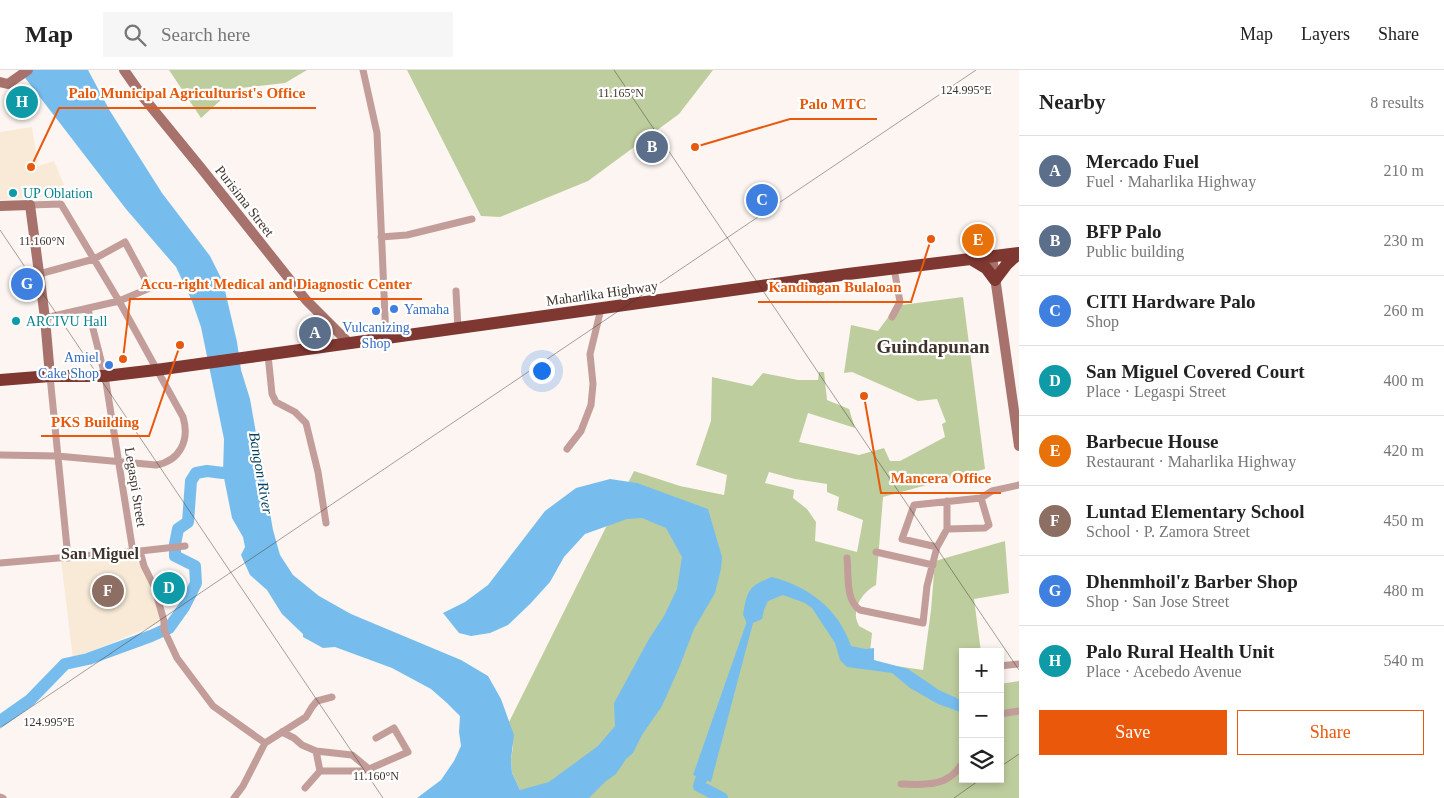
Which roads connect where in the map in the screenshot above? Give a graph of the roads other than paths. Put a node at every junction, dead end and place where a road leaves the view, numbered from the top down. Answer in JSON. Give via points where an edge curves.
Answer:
{"nodes":[{"id":1,"x":124,"y":70,"type":"edge"},
{"id":2,"x":363,"y":70,"type":"edge"},
{"id":3,"x":24,"y":73,"type":"edge"},
{"id":4,"x":0,"y":82,"type":"edge"},
{"id":5,"x":0,"y":206,"type":"edge"},
{"id":6,"x":30,"y":206,"type":"junction"},
{"id":7,"x":472,"y":220,"type":"dead end"},
{"id":8,"x":381,"y":237,"type":"junction"},
{"id":9,"x":1019,"y":253,"type":"edge"},
{"id":10,"x":992,"y":256,"type":"junction"},
{"id":11,"x":971,"y":259,"type":"junction"},
{"id":12,"x":94,"y":260,"type":"junction"},
{"id":13,"x":894,"y":268,"type":"junction"},
{"id":14,"x":39,"y":274,"type":"junction"},
{"id":15,"x":995,"y":280,"type":"junction"},
{"id":16,"x":456,"y":291,"type":"dead end"},
{"id":17,"x":118,"y":301,"type":"junction"},
{"id":18,"x":88,"y":309,"type":"junction"},
{"id":19,"x":601,"y":309,"type":"junction"},
{"id":20,"x":892,"y":317,"type":"dead end"},
{"id":21,"x":45,"y":318,"type":"junction"},
{"id":22,"x":458,"y":329,"type":"junction"},
{"id":23,"x":386,"y":339,"type":"junction"},
{"id":24,"x":350,"y":344,"type":"junction"},
{"id":25,"x":268,"y":355,"type":"junction"},
{"id":26,"x":156,"y":370,"type":"junction"},
{"id":27,"x":0,"y":371,"type":"edge"},
{"id":28,"x":50,"y":376,"type":"junction"},
{"id":29,"x":105,"y":376,"type":"junction"},
{"id":30,"x":0,"y":380,"type":"edge"},
{"id":31,"x":1019,"y":446,"type":"edge"},
{"id":32,"x":567,"y":449,"type":"dead end"},
{"id":33,"x":0,"y":455,"type":"edge"},
{"id":34,"x":57,"y":456,"type":"junction"},
{"id":35,"x":119,"y":462,"type":"junction"},
{"id":36,"x":1019,"y":485,"type":"edge"},
{"id":37,"x":981,"y":498,"type":"junction"},
{"id":38,"x":947,"y":501,"type":"junction"},
{"id":39,"x":326,"y":524,"type":"dead end"},
{"id":40,"x":947,"y":529,"type":"junction"},
{"id":41,"x":186,"y":546,"type":"dead end"},
{"id":42,"x":937,"y":547,"type":"junction"},
{"id":43,"x":137,"y":552,"type":"junction"},
{"id":44,"x":876,"y":552,"type":"dead end"},
{"id":45,"x":68,"y":558,"type":"junction"},
{"id":46,"x":847,"y":558,"type":"dead end"},
{"id":47,"x":0,"y":563,"type":"edge"},
{"id":48,"x":933,"y":565,"type":"junction"},
{"id":49,"x":1019,"y":664,"type":"edge"},
{"id":50,"x":1004,"y":666,"type":"edge"},
{"id":51,"x":332,"y":697,"type":"dead end"},
{"id":52,"x":1019,"y":711,"type":"edge"},
{"id":53,"x":1004,"y":713,"type":"edge"},
{"id":54,"x":282,"y":732,"type":"junction"},
{"id":55,"x":376,"y":738,"type":"dead end"},
{"id":56,"x":264,"y":742,"type":"junction"},
{"id":57,"x":316,"y":751,"type":"junction"},
{"id":58,"x":959,"y":768,"type":"edge"},
{"id":59,"x":320,"y":771,"type":"junction"},
{"id":60,"x":372,"y":772,"type":"junction"},
{"id":61,"x":902,"y":784,"type":"dead end"},
{"id":62,"x":306,"y":788,"type":"dead end"},
{"id":63,"x":234,"y":798,"type":"edge"}],
"edges":[{"from":1,"to":24,"type":"street","name":"Purisima Street","via":[[306,300]]},
{"from":2,"to":8,"type":"street","via":[[376,134]]},
{"from":3,"to":4,"type":"street","via":[[8,84]]},
{"from":5,"to":6,"type":"street"},
{"from":6,"to":12,"type":"street","via":[[61,204]]},
{"from":6,"to":14,"type":"street"},
{"from":7,"to":8,"type":"street","via":[[406,235]]},
{"from":8,"to":23,"type":"street"},
{"from":9,"to":10,"type":"highway","name":"Maharlika Highway"},
{"from":9,"to":15,"type":"highway"},
{"from":10,"to":11,"type":"highway","name":"Maharlika Highway"},
{"from":10,"to":15,"type":"street"},
{"from":11,"to":13,"type":"highway","name":"Maharlika Highway"},
{"from":11,"to":15,"type":"highway","via":[[986,268]]},
{"from":12,"to":14,"type":"street"},
{"from":12,"to":17,"type":"street"},
{"from":12,"to":17,"type":"street","via":[[125,242],[150,288]]},
{"from":13,"to":19,"type":"highway","name":"Maharlika Highway"},
{"from":13,"to":20,"type":"street","via":[[900,302]]},
{"from":14,"to":21,"type":"street"},
{"from":15,"to":31,"type":"street"},
{"from":16,"to":22,"type":"street"},
{"from":17,"to":18,"type":"street"},
{"from":17,"to":26,"type":"street"},
{"from":18,"to":21,"type":"street"},
{"from":18,"to":29,"type":"street","name":"Legaspi Street"},
{"from":19,"to":22,"type":"highway","name":"Maharlika Highway"},
{"from":19,"to":32,"type":"street","via":[[590,354],[592,405]]},
{"from":21,"to":28,"type":"street"},
{"from":22,"to":23,"type":"highway","name":"Maharlika Highway"},
{"from":23,"to":24,"type":"highway","name":"Maharlika Highway"},
{"from":24,"to":25,"type":"highway","name":"Maharlika Highway"},
{"from":25,"to":26,"type":"highway","name":"Maharlika Highway"},
{"from":25,"to":39,"type":"street","via":[[272,394],[276,402],[295,412],[306,423]]},
{"from":26,"to":29,"type":"highway","name":"Maharlika Highway"},
{"from":26,"to":35,"type":"street","via":[[184,417],[186,439],[166,463]]},
{"from":27,"to":28,"type":"highway"},
{"from":28,"to":29,"type":"highway","name":"Maharlika Highway"},
{"from":28,"to":30,"type":"highway"},
{"from":28,"to":34,"type":"street"},
{"from":29,"to":35,"type":"street","name":"Legaspi Street"},
{"from":33,"to":34,"type":"street"},
{"from":34,"to":35,"type":"street"},
{"from":34,"to":45,"type":"street"},
{"from":35,"to":43,"type":"street","name":"Legaspi Street"},
{"from":36,"to":37,"type":"street","via":[[992,491]]},
{"from":37,"to":38,"type":"street"},
{"from":37,"to":40,"type":"street","via":[[988,527]]},
{"from":38,"to":40,"type":"street"},
{"from":38,"to":42,"type":"street","via":[[914,505],[902,539]]},
{"from":40,"to":42,"type":"street"},
{"from":41,"to":43,"type":"street"},
{"from":42,"to":48,"type":"street"},
{"from":43,"to":45,"type":"street"},
{"from":43,"to":56,"type":"street","name":"Legaspi Street","via":[[154,586],[171,648],[181,664],[214,706]]},
{"from":44,"to":48,"type":"street"},
{"from":45,"to":47,"type":"street"},
{"from":46,"to":48,"type":"street","via":[[850,599],[854,606],[923,623]]},
{"from":49,"to":50,"type":"street"},
{"from":51,"to":54,"type":"street","via":[[317,701],[306,717]]},
{"from":52,"to":53,"type":"street"},
{"from":54,"to":56,"type":"street"},
{"from":54,"to":57,"type":"street"},
{"from":55,"to":60,"type":"street","via":[[394,728],[408,752]]},
{"from":56,"to":63,"type":"street","via":[[244,786]]},
{"from":57,"to":59,"type":"street"},
{"from":57,"to":60,"type":"street","via":[[352,755]]},
{"from":58,"to":61,"type":"street","via":[[948,779],[933,785]]},
{"from":59,"to":60,"type":"street"},
{"from":59,"to":62,"type":"street"}]}
